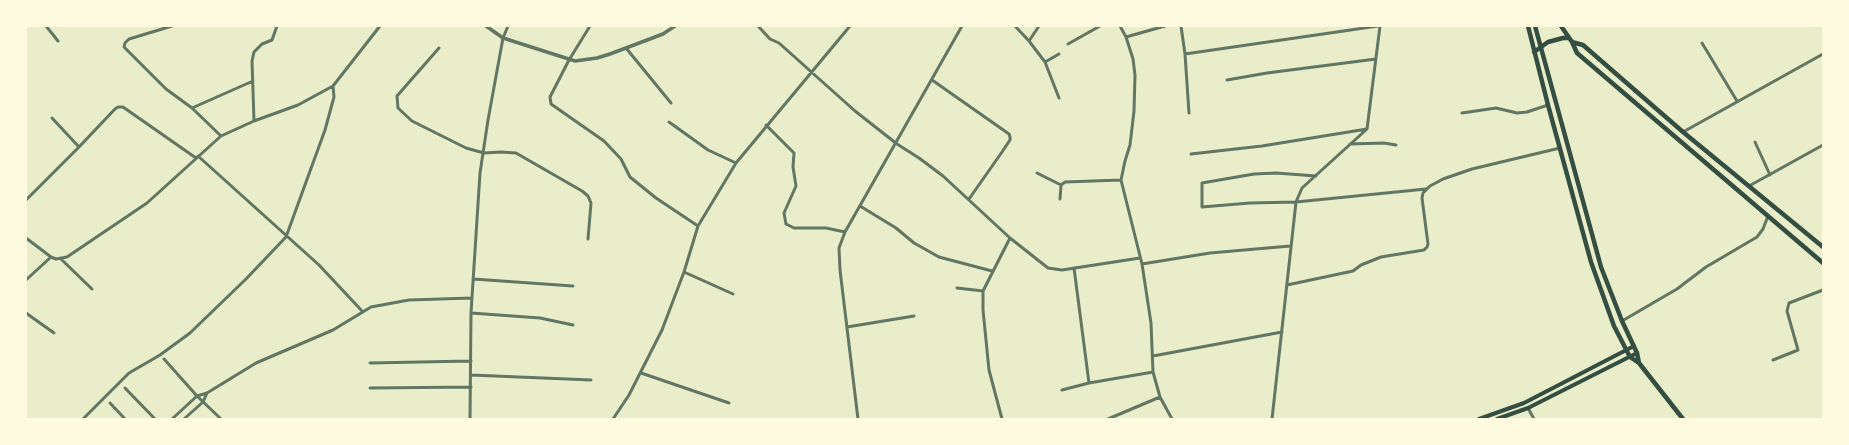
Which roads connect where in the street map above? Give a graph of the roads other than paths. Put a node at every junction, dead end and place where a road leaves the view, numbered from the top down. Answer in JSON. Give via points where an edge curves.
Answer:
{"nodes":[{"id":1,"x":46,"y":26,"type":"edge"},
{"id":2,"x":172,"y":26,"type":"edge"},
{"id":3,"x":277,"y":26,"type":"edge"},
{"id":4,"x":380,"y":26,"type":"edge"},
{"id":5,"x":486,"y":26,"type":"edge"},
{"id":6,"x":508,"y":26,"type":"edge"},
{"id":7,"x":590,"y":26,"type":"edge"},
{"id":8,"x":675,"y":26,"type":"edge"},
{"id":9,"x":758,"y":26,"type":"edge"},
{"id":10,"x":850,"y":26,"type":"edge"},
{"id":11,"x":962,"y":26,"type":"edge"},
{"id":12,"x":1015,"y":26,"type":"edge"},
{"id":13,"x":1039,"y":26,"type":"edge"},
{"id":14,"x":1100,"y":26,"type":"edge"},
{"id":15,"x":1120,"y":26,"type":"edge"},
{"id":16,"x":1165,"y":26,"type":"edge"},
{"id":17,"x":1181,"y":26,"type":"edge"},
{"id":18,"x":1379,"y":26,"type":"edge"},
{"id":19,"x":1528,"y":26,"type":"edge"},
{"id":20,"x":1536,"y":26,"type":"edge"},
{"id":21,"x":1561,"y":26,"type":"edge"},
{"id":22,"x":1126,"y":37,"type":"junction"},
{"id":23,"x":503,"y":38,"type":"junction"},
{"id":24,"x":1030,"y":40,"type":"junction"},
{"id":25,"x":1570,"y":40,"type":"junction"},
{"id":26,"x":58,"y":41,"type":"dead end"},
{"id":27,"x":1702,"y":43,"type":"dead end"},
{"id":28,"x":1068,"y":44,"type":"dead end"},
{"id":29,"x":1542,"y":47,"type":"junction"},
{"id":30,"x":439,"y":48,"type":"dead end"},
{"id":31,"x":626,"y":48,"type":"junction"},
{"id":32,"x":1534,"y":52,"type":"junction"},
{"id":33,"x":1059,"y":54,"type":"dead end"},
{"id":34,"x":1185,"y":54,"type":"junction"},
{"id":35,"x":1823,"y":54,"type":"edge"},
{"id":36,"x":1376,"y":59,"type":"junction"},
{"id":37,"x":569,"y":60,"type":"junction"},
{"id":38,"x":1045,"y":62,"type":"junction"},
{"id":39,"x":810,"y":72,"type":"junction"},
{"id":40,"x":932,"y":80,"type":"junction"},
{"id":41,"x":1227,"y":80,"type":"dead end"},
{"id":42,"x":253,"y":81,"type":"junction"},
{"id":43,"x":333,"y":86,"type":"junction"},
{"id":44,"x":1059,"y":98,"type":"dead end"},
{"id":45,"x":1738,"y":101,"type":"junction"},
{"id":46,"x":671,"y":103,"type":"dead end"},
{"id":47,"x":1548,"y":105,"type":"junction"},
{"id":48,"x":192,"y":108,"type":"junction"},
{"id":49,"x":1189,"y":113,"type":"dead end"},
{"id":50,"x":1462,"y":113,"type":"dead end"},
{"id":51,"x":52,"y":118,"type":"dead end"},
{"id":52,"x":254,"y":120,"type":"junction"},
{"id":53,"x":670,"y":122,"type":"dead end"},
{"id":54,"x":766,"y":125,"type":"junction"},
{"id":55,"x":1366,"y":129,"type":"junction"},
{"id":56,"x":1683,"y":132,"type":"junction"},
{"id":57,"x":221,"y":136,"type":"junction"},
{"id":58,"x":1755,"y":142,"type":"dead end"},
{"id":59,"x":896,"y":144,"type":"junction"},
{"id":60,"x":1350,"y":144,"type":"junction"},
{"id":61,"x":1396,"y":145,"type":"dead end"},
{"id":62,"x":1823,"y":145,"type":"edge"},
{"id":63,"x":79,"y":147,"type":"junction"},
{"id":64,"x":1560,"y":148,"type":"junction"},
{"id":65,"x":484,"y":153,"type":"junction"},
{"id":66,"x":1191,"y":154,"type":"dead end"},
{"id":67,"x":197,"y":157,"type":"junction"},
{"id":68,"x":736,"y":164,"type":"junction"},
{"id":69,"x":1037,"y":173,"type":"dead end"},
{"id":70,"x":1770,"y":175,"type":"junction"},
{"id":71,"x":1316,"y":176,"type":"junction"},
{"id":72,"x":1738,"y":177,"type":"junction"},
{"id":73,"x":1121,"y":180,"type":"junction"},
{"id":74,"x":1732,"y":184,"type":"junction"},
{"id":75,"x":1061,"y":185,"type":"junction"},
{"id":76,"x":1749,"y":186,"type":"junction"},
{"id":77,"x":1426,"y":189,"type":"junction"},
{"id":78,"x":969,"y":199,"type":"junction"},
{"id":79,"x":1060,"y":199,"type":"dead end"},
{"id":80,"x":26,"y":200,"type":"edge"},
{"id":81,"x":1296,"y":202,"type":"junction"},
{"id":82,"x":860,"y":206,"type":"junction"},
{"id":83,"x":1768,"y":216,"type":"junction"},
{"id":84,"x":698,"y":226,"type":"junction"},
{"id":85,"x":845,"y":232,"type":"junction"},
{"id":86,"x":286,"y":237,"type":"junction"},
{"id":87,"x":26,"y":238,"type":"edge"},
{"id":88,"x":1010,"y":238,"type":"junction"},
{"id":89,"x":588,"y":239,"type":"dead end"},
{"id":90,"x":1290,"y":246,"type":"junction"},
{"id":91,"x":1823,"y":247,"type":"edge"},
{"id":92,"x":51,"y":257,"type":"junction"},
{"id":93,"x":1140,"y":258,"type":"junction"},
{"id":94,"x":61,"y":259,"type":"junction"},
{"id":95,"x":1823,"y":263,"type":"edge"},
{"id":96,"x":1142,"y":264,"type":"junction"},
{"id":97,"x":1074,"y":268,"type":"junction"},
{"id":98,"x":992,"y":271,"type":"junction"},
{"id":99,"x":684,"y":272,"type":"junction"},
{"id":100,"x":473,"y":279,"type":"junction"},
{"id":101,"x":26,"y":280,"type":"edge"},
{"id":102,"x":1287,"y":285,"type":"junction"},
{"id":103,"x":573,"y":286,"type":"dead end"},
{"id":104,"x":957,"y":288,"type":"dead end"},
{"id":105,"x":92,"y":289,"type":"dead end"},
{"id":106,"x":1823,"y":290,"type":"edge"},
{"id":107,"x":983,"y":291,"type":"junction"},
{"id":108,"x":734,"y":294,"type":"dead end"},
{"id":109,"x":472,"y":298,"type":"junction"},
{"id":110,"x":363,"y":312,"type":"junction"},
{"id":111,"x":26,"y":313,"type":"edge"},
{"id":112,"x":471,"y":313,"type":"junction"},
{"id":113,"x":914,"y":316,"type":"dead end"},
{"id":114,"x":1622,"y":321,"type":"junction"},
{"id":115,"x":574,"y":325,"type":"dead end"},
{"id":116,"x":847,"y":327,"type":"junction"},
{"id":117,"x":1282,"y":332,"type":"junction"},
{"id":118,"x":54,"y":333,"type":"dead end"},
{"id":119,"x":1634,"y":346,"type":"junction"},
{"id":120,"x":1626,"y":350,"type":"junction"},
{"id":121,"x":1637,"y":353,"type":"junction"},
{"id":122,"x":1152,"y":356,"type":"junction"},
{"id":123,"x":1630,"y":357,"type":"junction"},
{"id":124,"x":164,"y":359,"type":"dead end"},
{"id":125,"x":1773,"y":360,"type":"dead end"},
{"id":126,"x":470,"y":361,"type":"junction"},
{"id":127,"x":370,"y":362,"type":"dead end"},
{"id":128,"x":1639,"y":362,"type":"junction"},
{"id":129,"x":1153,"y":372,"type":"junction"},
{"id":130,"x":641,"y":373,"type":"junction"},
{"id":131,"x":471,"y":375,"type":"junction"},
{"id":132,"x":591,"y":380,"type":"dead end"},
{"id":133,"x":1089,"y":383,"type":"junction"},
{"id":134,"x":470,"y":387,"type":"junction"},
{"id":135,"x":125,"y":388,"type":"dead end"},
{"id":136,"x":370,"y":388,"type":"dead end"},
{"id":137,"x":1062,"y":390,"type":"dead end"},
{"id":138,"x":207,"y":393,"type":"junction"},
{"id":139,"x":197,"y":396,"type":"junction"},
{"id":140,"x":1160,"y":397,"type":"junction"},
{"id":141,"x":204,"y":402,"type":"junction"},
{"id":142,"x":110,"y":403,"type":"dead end"},
{"id":143,"x":729,"y":403,"type":"dead end"},
{"id":144,"x":1528,"y":408,"type":"junction"},
{"id":145,"x":84,"y":419,"type":"edge"},
{"id":146,"x":125,"y":419,"type":"edge"},
{"id":147,"x":155,"y":419,"type":"edge"},
{"id":148,"x":172,"y":419,"type":"edge"},
{"id":149,"x":184,"y":419,"type":"edge"},
{"id":150,"x":221,"y":419,"type":"edge"},
{"id":151,"x":470,"y":419,"type":"edge"},
{"id":152,"x":614,"y":419,"type":"edge"},
{"id":153,"x":858,"y":419,"type":"edge"},
{"id":154,"x":1002,"y":419,"type":"edge"},
{"id":155,"x":1108,"y":419,"type":"edge"},
{"id":156,"x":1172,"y":419,"type":"edge"},
{"id":157,"x":1272,"y":419,"type":"edge"},
{"id":158,"x":1479,"y":419,"type":"edge"},
{"id":159,"x":1497,"y":419,"type":"edge"},
{"id":160,"x":1534,"y":419,"type":"edge"},
{"id":161,"x":1683,"y":419,"type":"edge"}],
"edges":[{"from":1,"to":26,"type":"street"},
{"from":2,"to":48,"type":"street","via":[[128,39],[124,47],[166,89]]},
{"from":3,"to":42,"type":"street","via":[[272,40],[262,44],[254,52]]},
{"from":4,"to":43,"type":"street"},
{"from":5,"to":23,"type":"street"},
{"from":6,"to":23,"type":"street"},
{"from":7,"to":37,"type":"street"},
{"from":8,"to":31,"type":"street","via":[[664,34]]},
{"from":9,"to":39,"type":"street"},
{"from":10,"to":39,"type":"street"},
{"from":11,"to":40,"type":"street"},
{"from":12,"to":24,"type":"street"},
{"from":13,"to":24,"type":"street"},
{"from":14,"to":28,"type":"street"},
{"from":15,"to":22,"type":"street"},
{"from":16,"to":22,"type":"street"},
{"from":17,"to":34,"type":"street"},
{"from":18,"to":34,"type":"street"},
{"from":18,"to":36,"type":"street"},
{"from":19,"to":32,"type":"main road"},
{"from":20,"to":29,"type":"main road"},
{"from":21,"to":25,"type":"main road"},
{"from":22,"to":73,"type":"street","via":[[1133,59],[1134,111],[1130,145]]},
{"from":23,"to":37,"type":"street"},
{"from":23,"to":65,"type":"street"},
{"from":24,"to":38,"type":"street"},
{"from":25,"to":29,"type":"main road","via":[[1554,40]]},
{"from":25,"to":56,"type":"main road","via":[[1583,45]]},
{"from":25,"to":74,"type":"main road","via":[[1577,53]]},
{"from":27,"to":45,"type":"street"},
{"from":29,"to":32,"type":"main road"},
{"from":29,"to":114,"type":"main road","via":[[1600,267]]},
{"from":30,"to":65,"type":"street","via":[[397,96],[398,108],[412,121],[466,148]]},
{"from":31,"to":37,"type":"street","via":[[583,61]]},
{"from":31,"to":46,"type":"street"},
{"from":32,"to":47,"type":"main road"},
{"from":33,"to":38,"type":"street"},
{"from":34,"to":49,"type":"street"},
{"from":35,"to":45,"type":"street"},
{"from":36,"to":41,"type":"street"},
{"from":36,"to":55,"type":"street"},
{"from":37,"to":84,"type":"street","via":[[550,97],[551,104],[604,141],[621,159],[630,177]]},
{"from":38,"to":44,"type":"street"},
{"from":39,"to":54,"type":"street"},
{"from":39,"to":59,"type":"street"},
{"from":40,"to":59,"type":"street"},
{"from":40,"to":78,"type":"street","via":[[1010,137]]},
{"from":42,"to":48,"type":"street"},
{"from":42,"to":52,"type":"street"},
{"from":43,"to":52,"type":"street","via":[[298,105]]},
{"from":43,"to":86,"type":"street","via":[[334,97],[325,130]]},
{"from":45,"to":56,"type":"street"},
{"from":47,"to":50,"type":"street","via":[[1522,113],[1496,108]]},
{"from":47,"to":64,"type":"main road"},
{"from":48,"to":57,"type":"street"},
{"from":51,"to":63,"type":"street"},
{"from":52,"to":57,"type":"street"},
{"from":53,"to":68,"type":"street","via":[[702,146]]},
{"from":54,"to":68,"type":"street"},
{"from":54,"to":85,"type":"street","via":[[794,154],[796,190],[784,213],[786,224],[794,228],[826,228]]},
{"from":55,"to":60,"type":"street"},
{"from":55,"to":66,"type":"street","via":[[1262,146]]},
{"from":56,"to":72,"type":"main road"},
{"from":57,"to":67,"type":"street"},
{"from":58,"to":70,"type":"street"},
{"from":59,"to":78,"type":"street","via":[[937,172]]},
{"from":59,"to":82,"type":"street"},
{"from":60,"to":61,"type":"street"},
{"from":60,"to":71,"type":"street"},
{"from":62,"to":70,"type":"street"},
{"from":63,"to":67,"type":"street","via":[[115,109],[123,107]]},
{"from":63,"to":80,"type":"street"},
{"from":64,"to":77,"type":"street","via":[[1472,169],[1435,182]]},
{"from":64,"to":120,"type":"main road","via":[[1591,262]]},
{"from":65,"to":89,"type":"street","via":[[516,153],[582,191],[591,203]]},
{"from":65,"to":100,"type":"street","via":[[480,172]]},
{"from":67,"to":86,"type":"street"},
{"from":67,"to":94,"type":"street","via":[[147,203]]},
{"from":68,"to":84,"type":"street"},
{"from":69,"to":75,"type":"street"},
{"from":70,"to":76,"type":"street"},
{"from":71,"to":81,"type":"street","via":[[1302,188]]},
{"from":71,"to":81,"type":"street","via":[[1269,173],[1202,183],[1202,207]]},
{"from":72,"to":74,"type":"main road"},
{"from":72,"to":76,"type":"main road"},
{"from":73,"to":75,"type":"street","via":[[1071,180]]},
{"from":73,"to":93,"type":"street"},
{"from":74,"to":83,"type":"main road"},
{"from":75,"to":79,"type":"street"},
{"from":76,"to":91,"type":"main road"},
{"from":77,"to":81,"type":"street"},
{"from":77,"to":102,"type":"street","via":[[1422,198],[1427,248],[1381,257],[1353,271]]},
{"from":78,"to":88,"type":"street"},
{"from":81,"to":90,"type":"street"},
{"from":82,"to":85,"type":"street"},
{"from":82,"to":98,"type":"street","via":[[896,228],[914,243],[939,256]]},
{"from":83,"to":95,"type":"main road"},
{"from":83,"to":114,"type":"street","via":[[1757,237]]},
{"from":84,"to":99,"type":"street"},
{"from":85,"to":116,"type":"street","via":[[839,248]]},
{"from":86,"to":110,"type":"street","via":[[318,265]]},
{"from":86,"to":145,"type":"street","via":[[190,332],[160,355],[129,373]]},
{"from":87,"to":92,"type":"street"},
{"from":88,"to":97,"type":"street","via":[[1048,268]]},
{"from":88,"to":98,"type":"street"},
{"from":90,"to":96,"type":"street","via":[[1210,252]]},
{"from":90,"to":102,"type":"street"},
{"from":92,"to":94,"type":"street"},
{"from":92,"to":101,"type":"street"},
{"from":93,"to":96,"type":"street"},
{"from":93,"to":97,"type":"street"},
{"from":94,"to":105,"type":"street"},
{"from":96,"to":122,"type":"street","via":[[1151,323]]},
{"from":97,"to":133,"type":"street"},
{"from":98,"to":107,"type":"street"},
{"from":99,"to":108,"type":"street"},
{"from":99,"to":130,"type":"street","via":[[662,330]]},
{"from":100,"to":103,"type":"street"},
{"from":100,"to":109,"type":"street"},
{"from":102,"to":117,"type":"street"},
{"from":104,"to":107,"type":"street"},
{"from":106,"to":125,"type":"street","via":[[1789,303],[1787,310],[1798,350]]},
{"from":107,"to":154,"type":"street","via":[[989,370]]},
{"from":109,"to":110,"type":"street","via":[[409,300],[382,304]]},
{"from":109,"to":112,"type":"street"},
{"from":110,"to":138,"type":"street","via":[[333,330],[256,363]]},
{"from":111,"to":118,"type":"street"},
{"from":112,"to":115,"type":"street","via":[[540,318]]},
{"from":112,"to":126,"type":"street"},
{"from":113,"to":116,"type":"street"},
{"from":114,"to":119,"type":"main road"},
{"from":116,"to":153,"type":"street"},
{"from":117,"to":122,"type":"street"},
{"from":117,"to":157,"type":"street"},
{"from":119,"to":120,"type":"main road"},
{"from":119,"to":121,"type":"main road"},
{"from":120,"to":123,"type":"main road"},
{"from":120,"to":158,"type":"main road","via":[[1524,403]]},
{"from":121,"to":123,"type":"main road"},
{"from":121,"to":128,"type":"main road"},
{"from":122,"to":129,"type":"street"},
{"from":123,"to":128,"type":"main road"},
{"from":123,"to":144,"type":"main road"},
{"from":124,"to":139,"type":"street"},
{"from":126,"to":127,"type":"street"},
{"from":126,"to":131,"type":"street"},
{"from":128,"to":161,"type":"main road"},
{"from":129,"to":133,"type":"street"},
{"from":129,"to":140,"type":"street"},
{"from":130,"to":143,"type":"street"},
{"from":130,"to":152,"type":"street"},
{"from":131,"to":132,"type":"street"},
{"from":131,"to":134,"type":"street"},
{"from":133,"to":137,"type":"street"},
{"from":134,"to":136,"type":"street"},
{"from":134,"to":151,"type":"street"},
{"from":135,"to":147,"type":"street"},
{"from":138,"to":139,"type":"street"},
{"from":138,"to":141,"type":"street"},
{"from":139,"to":141,"type":"street"},
{"from":139,"to":148,"type":"street"},
{"from":140,"to":155,"type":"street"},
{"from":140,"to":156,"type":"street"},
{"from":141,"to":149,"type":"street"},
{"from":141,"to":150,"type":"street"},
{"from":142,"to":146,"type":"street"},
{"from":144,"to":159,"type":"main road"},
{"from":144,"to":160,"type":"street"}]}
